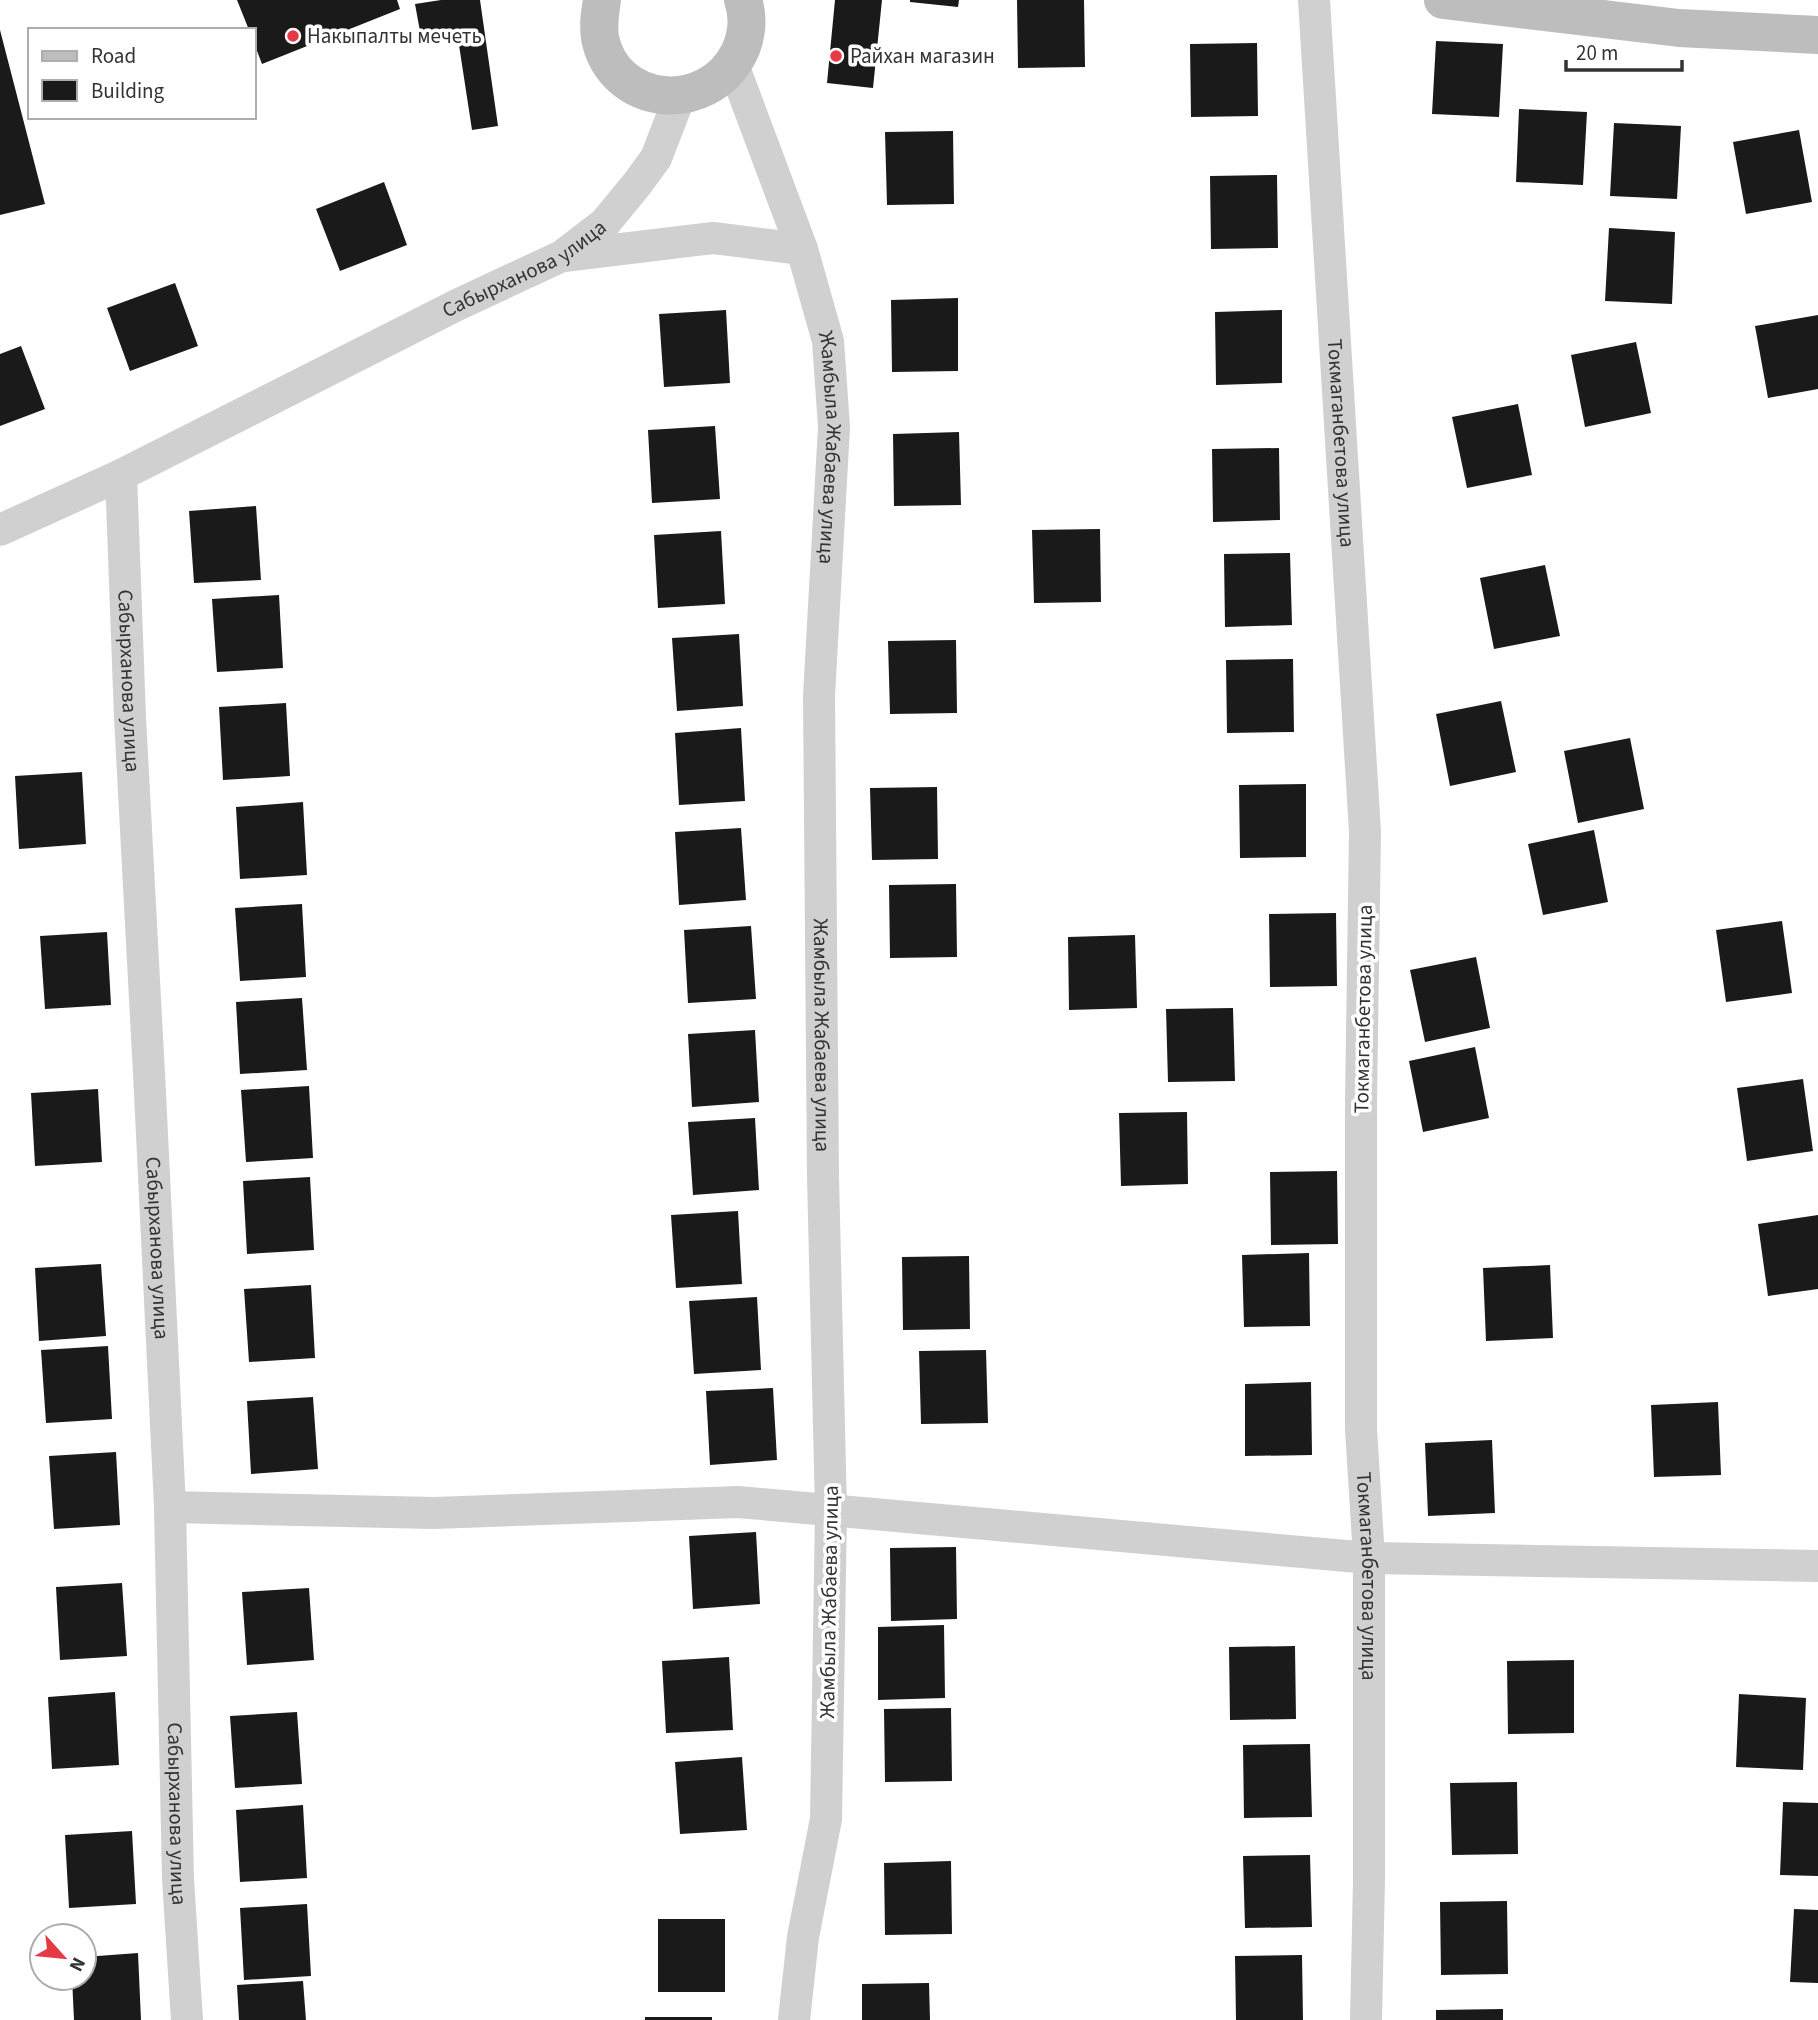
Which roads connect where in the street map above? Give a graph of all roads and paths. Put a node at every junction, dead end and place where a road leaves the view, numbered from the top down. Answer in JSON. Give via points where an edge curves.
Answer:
{"nodes":[{"id":1,"x":602,"y":0,"type":"edge"},
{"id":2,"x":743,"y":0,"type":"edge"},
{"id":3,"x":1314,"y":0,"type":"edge"},
{"id":4,"x":1443,"y":0,"type":"edge"},
{"id":5,"x":1818,"y":35,"type":"edge"},
{"id":6,"x":733,"y":65,"type":"junction"},
{"id":7,"x":680,"y":96,"type":"junction"},
{"id":8,"x":802,"y":249,"type":"junction"},
{"id":9,"x":562,"y":256,"type":"junction"},
{"id":10,"x":121,"y":475,"type":"junction"},
{"id":11,"x":0,"y":530,"type":"edge"},
{"id":12,"x":170,"y":1507,"type":"junction"},
{"id":13,"x":831,"y":1510,"type":"junction"},
{"id":14,"x":1369,"y":1558,"type":"junction"},
{"id":15,"x":1818,"y":1566,"type":"edge"},
{"id":16,"x":187,"y":2020,"type":"edge"},
{"id":17,"x":794,"y":2020,"type":"edge"},
{"id":18,"x":1367,"y":2020,"type":"edge"}],
"edges":[{"from":1,"to":7,"type":"street","via":[[598,19],[601,40],[621,76],[659,95]]},
{"from":2,"to":6,"type":"street","via":[[747,25]]},
{"from":3,"to":14,"type":"street","name":"Токмаганбетова улица","via":[[1365,832],[1361,1429]]},
{"from":4,"to":5,"type":"street","via":[[1679,28]]},
{"from":6,"to":7,"type":"street","via":[[701,91]]},
{"from":6,"to":8,"type":"street","name":"Жамбыла Жабаева улица"},
{"from":7,"to":9,"type":"street","name":"Сабырханова улица","via":[[656,158],[637,184],[605,223]]},
{"from":8,"to":9,"type":"street","via":[[713,238]]},
{"from":8,"to":13,"type":"street","name":"Жамбыла Жабаева улица","via":[[828,341],[834,427],[819,695]]},
{"from":9,"to":10,"type":"street","name":"Сабырханова улица"},
{"from":10,"to":11,"type":"street","name":"Сабырханова улица"},
{"from":10,"to":12,"type":"street","name":"Сабырханова улица"},
{"from":12,"to":13,"type":"street","via":[[434,1513],[738,1502]]},
{"from":12,"to":16,"type":"street","name":"Сабырханова улица","via":[[178,1879]]},
{"from":13,"to":14,"type":"street"},
{"from":13,"to":17,"type":"street","name":"Жамбыла Жабаева улица","via":[[826,1819],[803,1937]]},
{"from":14,"to":15,"type":"street"},
{"from":14,"to":18,"type":"street","name":"Токмаганбетова улица"}]}
